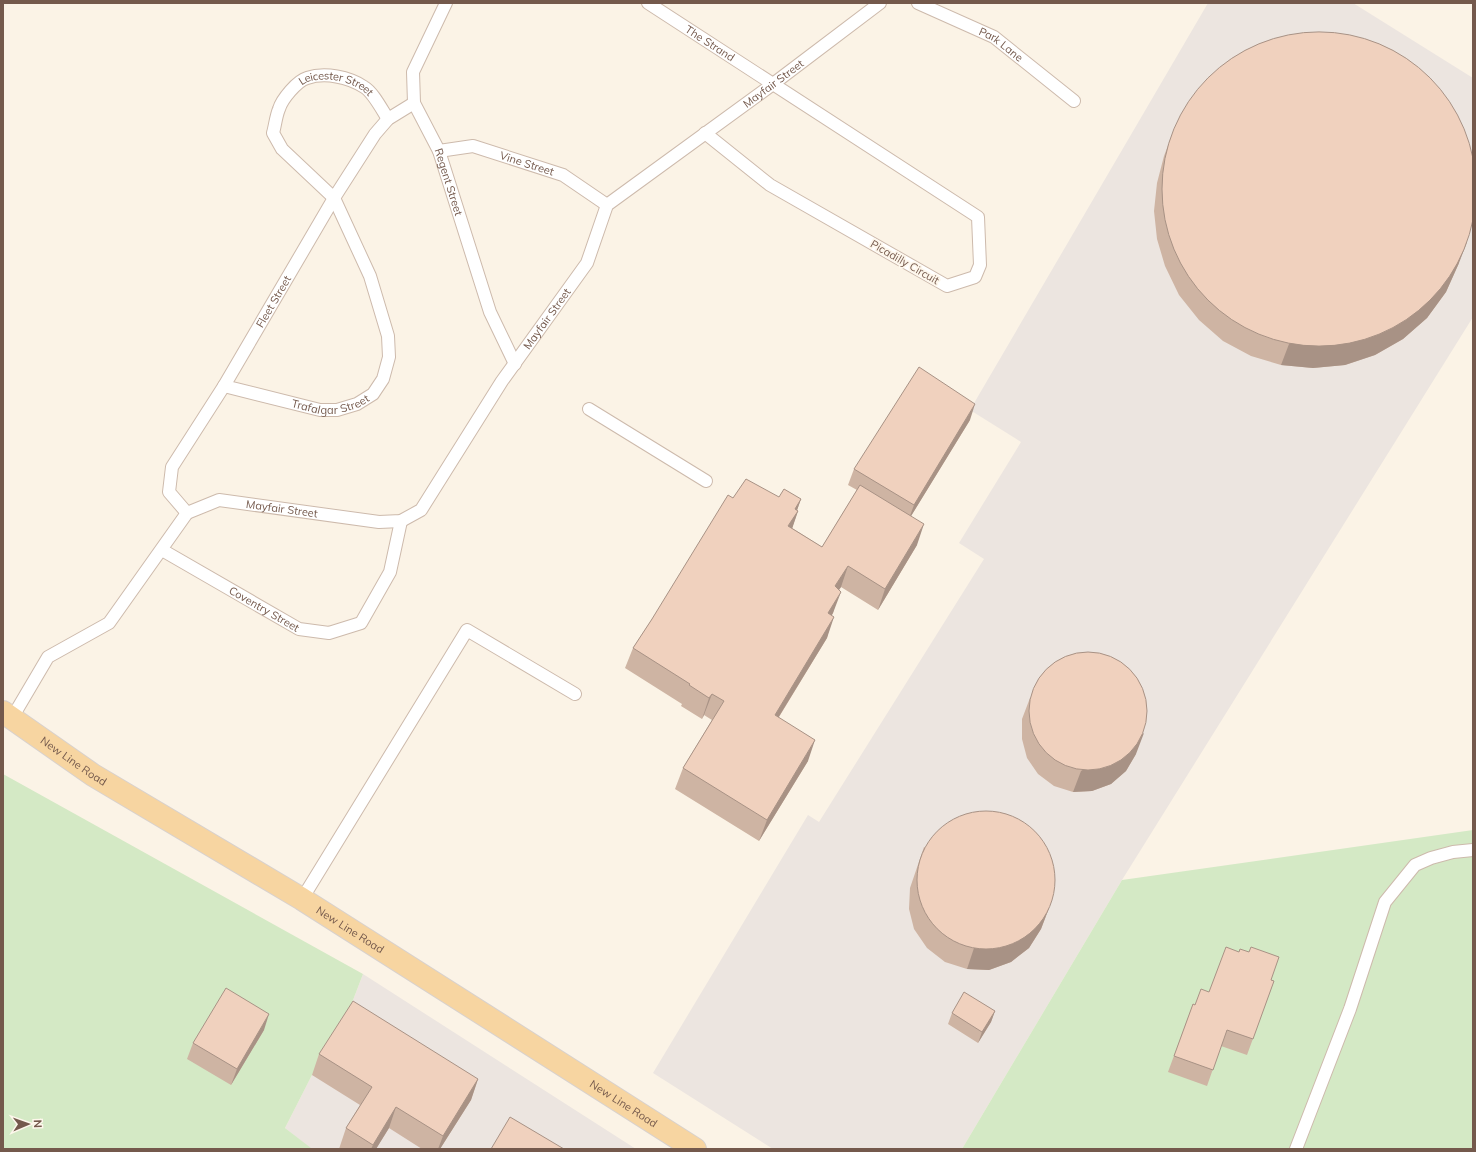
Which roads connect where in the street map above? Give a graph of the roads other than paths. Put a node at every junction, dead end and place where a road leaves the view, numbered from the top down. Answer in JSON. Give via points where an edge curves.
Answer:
{"nodes":[{"id":1,"x":446,"y":3,"type":"edge"},
{"id":2,"x":648,"y":3,"type":"edge"},
{"id":3,"x":880,"y":3,"type":"edge"},
{"id":4,"x":918,"y":3,"type":"edge"},
{"id":5,"x":773,"y":84,"type":"junction"},
{"id":6,"x":1074,"y":101,"type":"dead end"},
{"id":7,"x":414,"y":103,"type":"junction"},
{"id":8,"x":388,"y":119,"type":"junction"},
{"id":9,"x":705,"y":133,"type":"junction"},
{"id":10,"x":439,"y":151,"type":"junction"},
{"id":11,"x":334,"y":198,"type":"junction"},
{"id":12,"x":607,"y":205,"type":"junction"},
{"id":13,"x":515,"y":364,"type":"junction"},
{"id":14,"x":224,"y":386,"type":"junction"},
{"id":15,"x":589,"y":409,"type":"dead end"},
{"id":16,"x":706,"y":481,"type":"dead end"},
{"id":17,"x":187,"y":513,"type":"junction"},
{"id":18,"x":401,"y":521,"type":"junction"},
{"id":19,"x":162,"y":550,"type":"junction"},
{"id":20,"x":575,"y":694,"type":"dead end"},
{"id":21,"x":8,"y":715,"type":"edge"},
{"id":22,"x":1473,"y":850,"type":"edge"},
{"id":23,"x":302,"y":899,"type":"junction"},
{"id":24,"x":695,"y":1149,"type":"edge"},
{"id":25,"x":1296,"y":1149,"type":"edge"}],
"edges":[{"from":1,"to":7,"type":"lane","name":"Regent Street","via":[[413,72]]},
{"from":2,"to":5,"type":"lane","name":"The Strand"},
{"from":3,"to":5,"type":"lane","name":"Mayfair Street"},
{"from":4,"to":6,"type":"lane","name":"Park Lane","via":[[994,37]]},
{"from":5,"to":9,"type":"lane","name":"Mayfair Street"},
{"from":5,"to":9,"type":"lane","name":"Picadilly Circuit","via":[[978,217],[980,265],[976,277],[947,286],[770,185]]},
{"from":7,"to":8,"type":"lane","name":"Fleet Street"},
{"from":7,"to":10,"type":"lane","name":"Regent Street"},
{"from":8,"to":11,"type":"lane","name":"Fleet Street","via":[[375,134]]},
{"from":8,"to":11,"type":"lane","name":"Leicester Street","via":[[365,87],[348,80],[326,75],[306,78],[292,88],[279,108],[274,133],[282,149]]},
{"from":9,"to":12,"type":"lane","name":"Mayfair Street"},
{"from":10,"to":12,"type":"lane","name":"Vine Street","via":[[473,146],[563,174]]},
{"from":10,"to":13,"type":"lane","name":"Regent Street","via":[[490,312]]},
{"from":11,"to":14,"type":"lane","name":"Fleet Street"},
{"from":11,"to":14,"type":"lane","name":"Trafalgar Street","via":[[370,276],[388,336],[389,357],[383,379],[373,394],[357,404],[337,410],[320,410]]},
{"from":12,"to":13,"type":"lane","name":"Mayfair Street","via":[[587,263]]},
{"from":13,"to":18,"type":"lane","name":"Mayfair Street","via":[[421,510]]},
{"from":14,"to":17,"type":"lane","name":"Fleet Street","via":[[172,467],[169,492]]},
{"from":15,"to":16,"type":"lane"},
{"from":17,"to":18,"type":"lane","name":"Mayfair Street","via":[[219,500],[379,522]]},
{"from":17,"to":19,"type":"lane"},
{"from":18,"to":19,"type":"lane","name":"Coventry Street","via":[[390,572],[360,623],[329,633],[300,629]]},
{"from":19,"to":21,"type":"lane","via":[[109,623],[48,657]]},
{"from":20,"to":23,"type":"lane","via":[[467,630]]},
{"from":21,"to":23,"type":"main road","name":"New Line Road","via":[[92,775]]},
{"from":22,"to":25,"type":"lane","via":[[1453,852],[1415,865],[1385,902],[1350,1009]]},
{"from":23,"to":24,"type":"main road","name":"New Line Road"}]}
